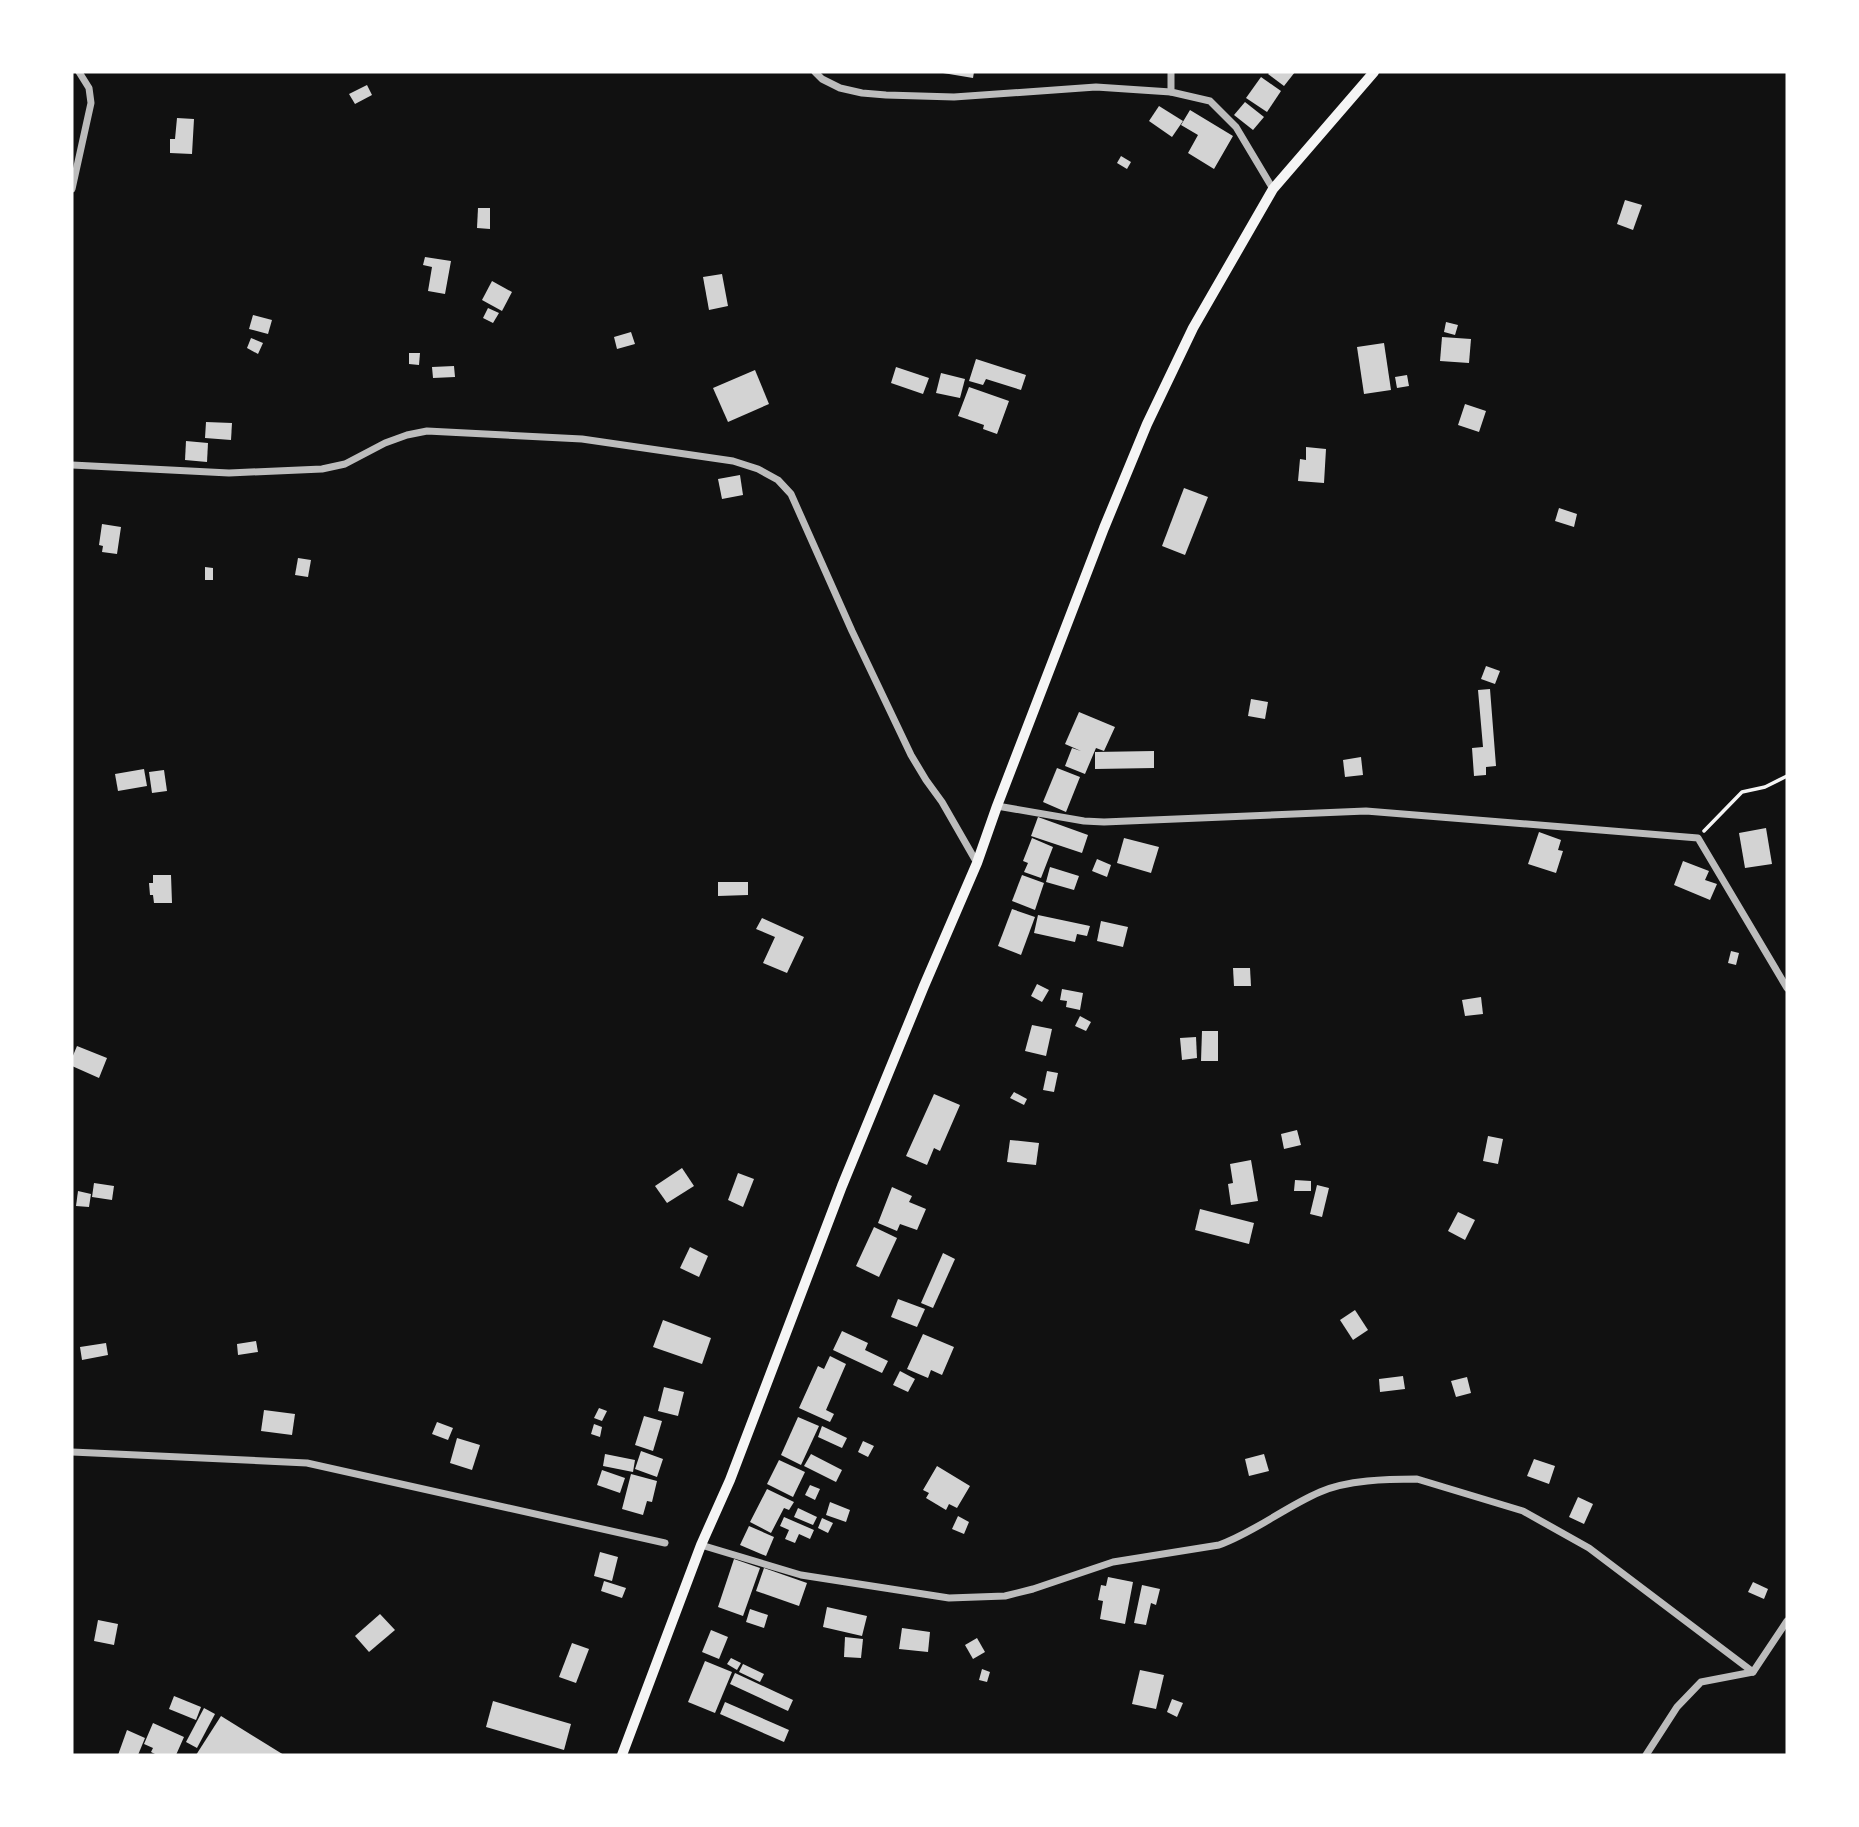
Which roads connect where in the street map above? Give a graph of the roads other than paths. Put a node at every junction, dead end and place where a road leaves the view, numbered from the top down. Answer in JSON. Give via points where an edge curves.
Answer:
{"nodes":[{"id":1,"x":79,"y":72,"type":"edge"},
{"id":2,"x":815,"y":72,"type":"edge"},
{"id":3,"x":1171,"y":72,"type":"edge"},
{"id":4,"x":1374,"y":72,"type":"edge"},
{"id":5,"x":1171,"y":92,"type":"junction"},
{"id":6,"x":72,"y":189,"type":"edge"},
{"id":7,"x":1273,"y":189,"type":"junction"},
{"id":8,"x":72,"y":465,"type":"edge"},
{"id":9,"x":997,"y":806,"type":"junction"},
{"id":10,"x":977,"y":863,"type":"junction"},
{"id":11,"x":1787,"y":988,"type":"edge"},
{"id":12,"x":72,"y":1452,"type":"edge"},
{"id":13,"x":665,"y":1543,"type":"dead end"},
{"id":14,"x":701,"y":1545,"type":"junction"},
{"id":15,"x":1787,"y":1621,"type":"edge"},
{"id":16,"x":1753,"y":1672,"type":"junction"},
{"id":17,"x":622,"y":1755,"type":"edge"},
{"id":18,"x":1646,"y":1755,"type":"edge"}],
"edges":[{"from":1,"to":6,"type":"street","via":[[89,88],[91,103]]},
{"from":2,"to":5,"type":"street","via":[[840,88],[886,95],[954,97],[1096,87]]},
{"from":3,"to":5,"type":"street"},
{"from":4,"to":7,"type":"main road"},
{"from":5,"to":7,"type":"street","via":[[1210,101],[1237,127]]},
{"from":7,"to":9,"type":"main road","via":[[1194,328],[1147,424]]},
{"from":8,"to":10,"type":"street","via":[[229,473],[322,469],[427,431],[582,439],[733,461],[758,469],[791,494],[911,755]]},
{"from":9,"to":10,"type":"main road"},
{"from":9,"to":11,"type":"street","via":[[1104,822],[1366,811],[1698,838]]},
{"from":10,"to":14,"type":"main road","via":[[842,1186]]},
{"from":12,"to":13,"type":"street","via":[[307,1463]]},
{"from":14,"to":16,"type":"street","via":[[801,1575],[949,1598],[1005,1597],[1113,1562],[1219,1545],[1338,1485],[1417,1479],[1523,1511],[1589,1548]]},
{"from":14,"to":17,"type":"main road"},
{"from":15,"to":16,"type":"street"},
{"from":16,"to":18,"type":"street","via":[[1701,1682],[1677,1707]]}]}
